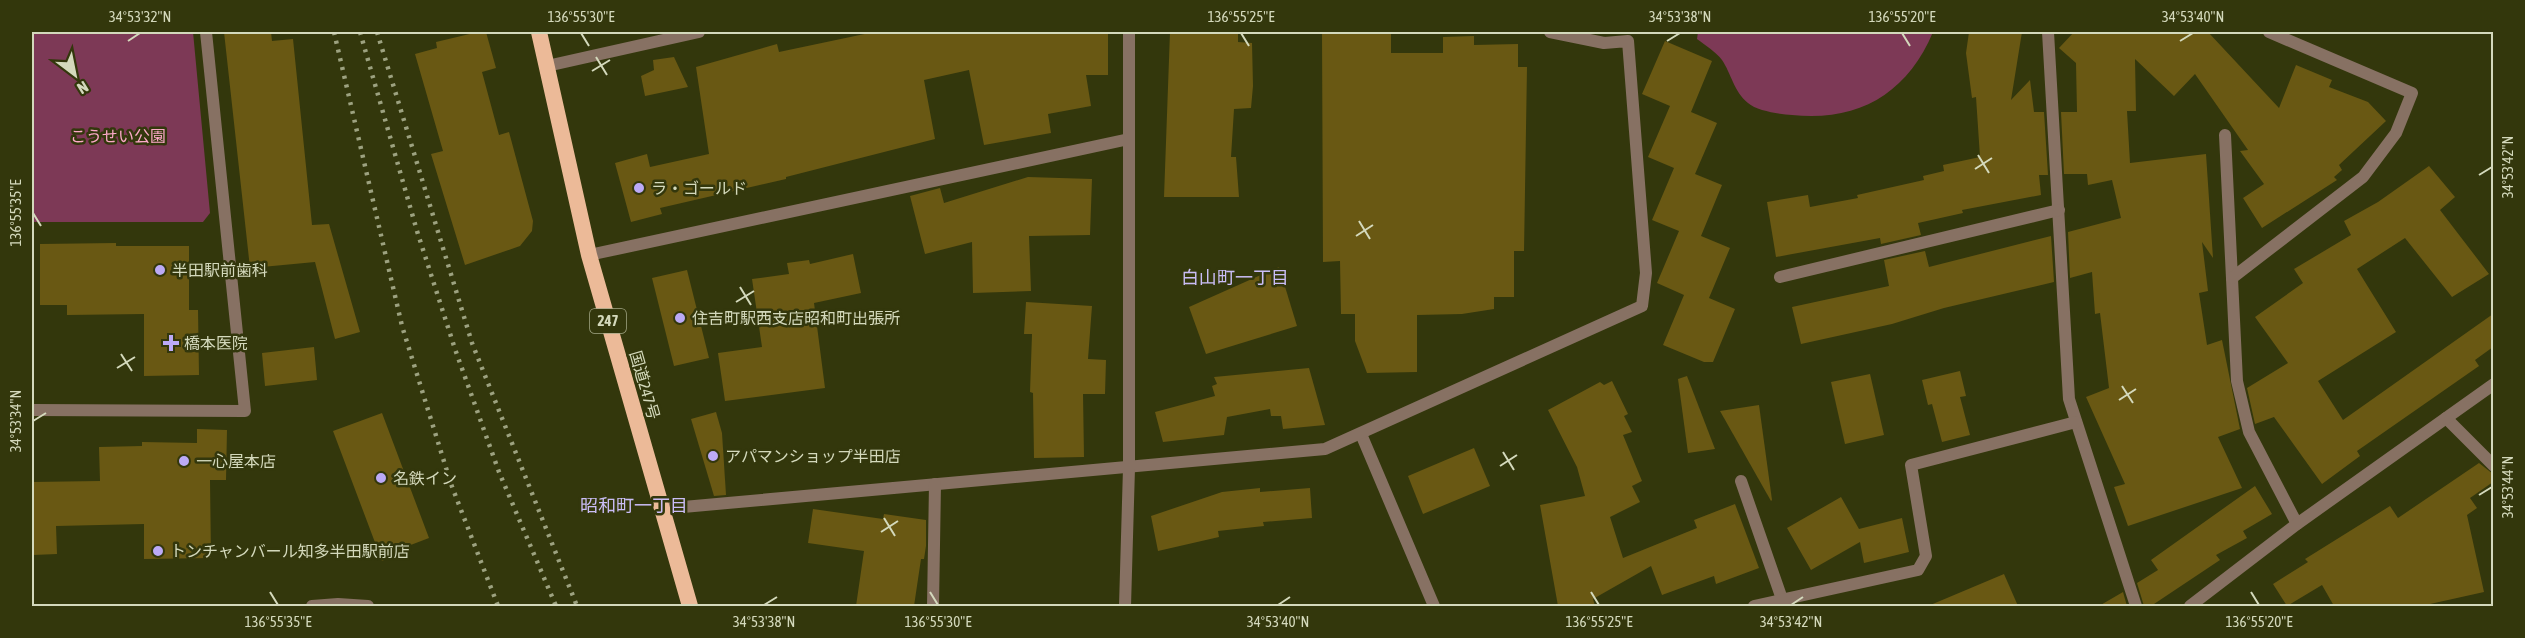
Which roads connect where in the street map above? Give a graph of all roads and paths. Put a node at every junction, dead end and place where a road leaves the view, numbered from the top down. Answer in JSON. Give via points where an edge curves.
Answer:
{"nodes":[{"id":1,"x":206,"y":32,"type":"edge"},
{"id":2,"x":539,"y":32,"type":"edge"},
{"id":3,"x":699,"y":32,"type":"edge"},
{"id":4,"x":1129,"y":32,"type":"edge"},
{"id":5,"x":1550,"y":32,"type":"edge"},
{"id":6,"x":2048,"y":32,"type":"edge"},
{"id":7,"x":2270,"y":32,"type":"edge"},
{"id":8,"x":547,"y":66,"type":"junction"},
{"id":9,"x":2225,"y":135,"type":"dead end"},
{"id":10,"x":1128,"y":139,"type":"junction"},
{"id":11,"x":2059,"y":210,"type":"junction"},
{"id":12,"x":589,"y":255,"type":"junction"},
{"id":13,"x":1780,"y":277,"type":"dead end"},
{"id":14,"x":2232,"y":278,"type":"junction"},
{"id":15,"x":2493,"y":384,"type":"edge"},
{"id":16,"x":32,"y":410,"type":"edge"},
{"id":17,"x":2446,"y":418,"type":"junction"},
{"id":18,"x":2076,"y":422,"type":"junction"},
{"id":19,"x":1361,"y":434,"type":"junction"},
{"id":20,"x":2493,"y":466,"type":"edge"},
{"id":21,"x":1129,"y":468,"type":"junction"},
{"id":22,"x":1741,"y":481,"type":"dead end"},
{"id":23,"x":935,"y":484,"type":"junction"},
{"id":24,"x":661,"y":508,"type":"junction"},
{"id":25,"x":2297,"y":524,"type":"junction"},
{"id":26,"x":1782,"y":599,"type":"junction"},
{"id":27,"x":312,"y":606,"type":"edge"},
{"id":28,"x":368,"y":606,"type":"edge"},
{"id":29,"x":690,"y":606,"type":"edge"},
{"id":30,"x":933,"y":606,"type":"edge"},
{"id":31,"x":1125,"y":606,"type":"edge"},
{"id":32,"x":1434,"y":606,"type":"edge"},
{"id":33,"x":1754,"y":606,"type":"edge"},
{"id":34,"x":2136,"y":606,"type":"edge"},
{"id":35,"x":2190,"y":606,"type":"edge"}],
"edges":[{"from":1,"to":16,"type":"street","via":[[246,411]]},
{"from":2,"to":8,"type":"highway","name":"国道247号","number":"247"},
{"from":3,"to":8,"type":"street"},
{"from":4,"to":10,"type":"street"},
{"from":5,"to":19,"type":"street","via":[[1604,43],[1628,42],[1646,273],[1642,306]]},
{"from":6,"to":11,"type":"street"},
{"from":7,"to":14,"type":"street","via":[[2412,93],[2396,132],[2363,177]]},
{"from":8,"to":12,"type":"highway","name":"国道247号","number":"247"},
{"from":9,"to":14,"type":"street"},
{"from":10,"to":12,"type":"street"},
{"from":10,"to":21,"type":"street"},
{"from":11,"to":13,"type":"street"},
{"from":11,"to":18,"type":"street","via":[[2069,399]]},
{"from":12,"to":24,"type":"highway","name":"国道247号","number":"247"},
{"from":14,"to":25,"type":"street","via":[[2237,381],[2249,432]]},
{"from":15,"to":17,"type":"street"},
{"from":17,"to":20,"type":"street"},
{"from":17,"to":25,"type":"street"},
{"from":18,"to":26,"type":"street","via":[[1911,465],[1926,556],[1918,570]]},
{"from":18,"to":34,"type":"street"},
{"from":19,"to":21,"type":"street","via":[[1325,449]]},
{"from":19,"to":32,"type":"street"},
{"from":21,"to":23,"type":"street"},
{"from":21,"to":31,"type":"street"},
{"from":22,"to":26,"type":"street"},
{"from":23,"to":24,"type":"street"},
{"from":23,"to":30,"type":"street"},
{"from":24,"to":29,"type":"highway","name":"国道247号","number":"247"},
{"from":25,"to":35,"type":"street"},
{"from":26,"to":33,"type":"street"},
{"from":27,"to":28,"type":"street"}]}
